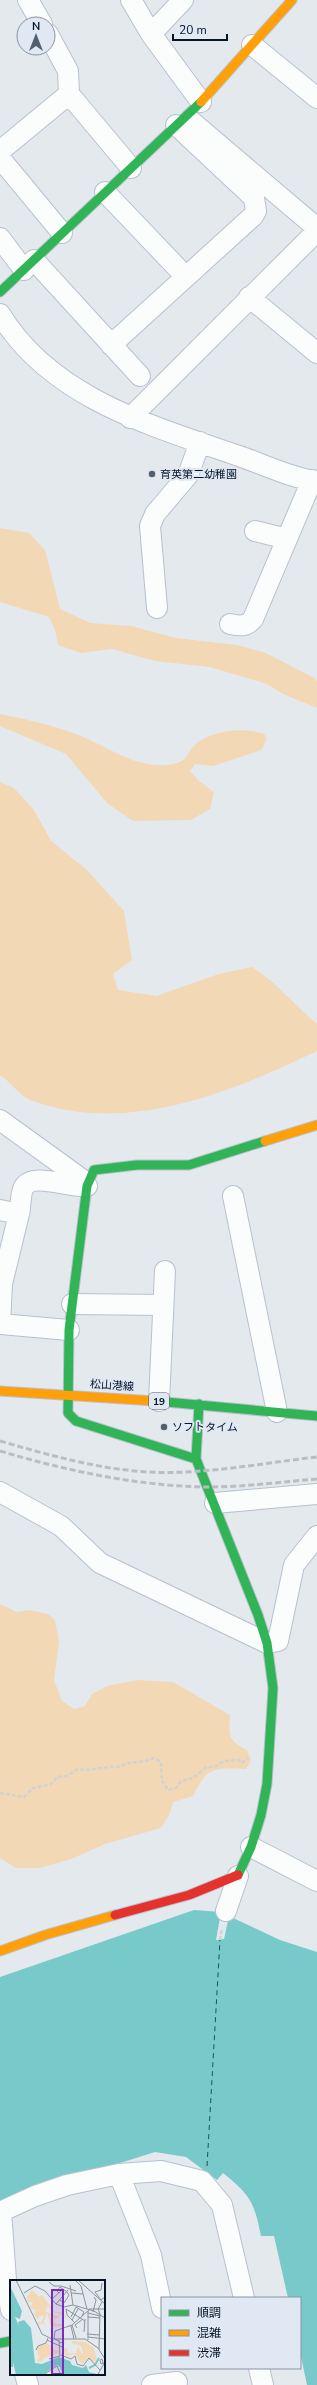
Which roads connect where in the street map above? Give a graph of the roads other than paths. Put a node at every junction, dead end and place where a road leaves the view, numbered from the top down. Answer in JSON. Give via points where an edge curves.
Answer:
{"nodes":[{"id":1,"x":131,"y":0,"type":"edge"},
{"id":2,"x":183,"y":0,"type":"edge"},
{"id":3,"x":292,"y":0,"type":"edge"},
{"id":4,"x":32,"y":1,"type":"edge"},
{"id":5,"x":39,"y":16,"type":"edge"},
{"id":6,"x":151,"y":34,"type":"junction"},
{"id":7,"x":252,"y":45,"type":"junction"},
{"id":8,"x":56,"y":49,"type":"edge"},
{"id":9,"x":68,"y":94,"type":"junction"},
{"id":10,"x":317,"y":98,"type":"edge"},
{"id":11,"x":201,"y":102,"type":"junction"},
{"id":12,"x":181,"y":121,"type":"junction"},
{"id":13,"x":0,"y":151,"type":"edge"},
{"id":14,"x":0,"y":158,"type":"edge"},
{"id":15,"x":131,"y":168,"type":"junction"},
{"id":16,"x":105,"y":192,"type":"junction"},
{"id":17,"x":317,"y":229,"type":"edge"},
{"id":18,"x":62,"y":233,"type":"junction"},
{"id":19,"x":0,"y":238,"type":"edge"},
{"id":20,"x":29,"y":265,"type":"junction"},
{"id":21,"x":186,"y":277,"type":"junction"},
{"id":22,"x":0,"y":292,"type":"edge"},
{"id":23,"x":249,"y":297,"type":"junction"},
{"id":24,"x":0,"y":314,"type":"edge"},
{"id":25,"x":111,"y":345,"type":"junction"},
{"id":26,"x":317,"y":353,"type":"edge"},
{"id":27,"x":140,"y":376,"type":"dead end"},
{"id":28,"x":130,"y":418,"type":"junction"},
{"id":29,"x":200,"y":442,"type":"junction"},
{"id":30,"x":314,"y":481,"type":"edge"},
{"id":31,"x":255,"y":531,"type":"dead end"},
{"id":32,"x":287,"y":539,"type":"junction"},
{"id":33,"x":157,"y":608,"type":"dead end"},
{"id":34,"x":230,"y":624,"type":"dead end"},
{"id":35,"x":0,"y":1120,"type":"edge"},
{"id":36,"x":317,"y":1125,"type":"edge"},
{"id":37,"x":87,"y":1186,"type":"junction"},
{"id":38,"x":233,"y":1196,"type":"dead end"},
{"id":39,"x":0,"y":1210,"type":"edge"},
{"id":40,"x":19,"y":1214,"type":"junction"},
{"id":41,"x":165,"y":1272,"type":"dead end"},
{"id":42,"x":1,"y":1284,"type":"edge"},
{"id":43,"x":72,"y":1304,"type":"junction"},
{"id":44,"x":163,"y":1305,"type":"junction"},
{"id":45,"x":69,"y":1330,"type":"junction"},
{"id":46,"x":0,"y":1390,"type":"edge"},
{"id":47,"x":67,"y":1394,"type":"junction"},
{"id":48,"x":159,"y":1401,"type":"junction"},
{"id":49,"x":199,"y":1404,"type":"junction"},
{"id":50,"x":278,"y":1412,"type":"junction"},
{"id":51,"x":317,"y":1416,"type":"edge"},
{"id":52,"x":196,"y":1459,"type":"junction"},
{"id":53,"x":0,"y":1492,"type":"edge"},
{"id":54,"x":317,"y":1494,"type":"edge"},
{"id":55,"x":215,"y":1503,"type":"junction"},
{"id":56,"x":317,"y":1536,"type":"edge"},
{"id":57,"x":266,"y":1643,"type":"junction"},
{"id":58,"x":251,"y":1847,"type":"junction"},
{"id":59,"x":238,"y":1876,"type":"junction"},
{"id":60,"x":317,"y":1881,"type":"edge"},
{"id":61,"x":226,"y":1911,"type":"dead end"},
{"id":62,"x":0,"y":1951,"type":"edge"},
{"id":63,"x":119,"y":2174,"type":"junction"},
{"id":64,"x":0,"y":2212,"type":"edge"},
{"id":65,"x":244,"y":2297,"type":"edge"},
{"id":66,"x":10,"y":2301,"type":"edge"},
{"id":67,"x":161,"y":2304,"type":"edge"},
{"id":68,"x":10,"y":2341,"type":"edge"},
{"id":69,"x":0,"y":2343,"type":"edge"},
{"id":70,"x":259,"y":2369,"type":"edge"},
{"id":71,"x":25,"y":2375,"type":"edge"},
{"id":72,"x":177,"y":2378,"type":"edge"},
{"id":73,"x":28,"y":2385,"type":"edge"},
{"id":74,"x":152,"y":2385,"type":"edge"},
{"id":75,"x":263,"y":2385,"type":"edge"}],
"edges":[{"from":1,"to":6,"type":"street"},
{"from":2,"to":6,"type":"street"},
{"from":3,"to":7,"type":"street"},
{"from":4,"to":5,"type":"street"},
{"from":6,"to":11,"type":"street"},
{"from":7,"to":10,"type":"street"},
{"from":7,"to":11,"type":"street"},
{"from":8,"to":9,"type":"street","via":[[68,71]]},
{"from":9,"to":13,"type":"street"},
{"from":9,"to":15,"type":"street"},
{"from":11,"to":12,"type":"street"},
{"from":12,"to":15,"type":"street"},
{"from":12,"to":17,"type":"street"},
{"from":12,"to":21,"type":"street","via":[[254,198],[256,205],[253,216]]},
{"from":14,"to":18,"type":"street"},
{"from":15,"to":16,"type":"street"},
{"from":16,"to":18,"type":"street"},
{"from":16,"to":21,"type":"street"},
{"from":17,"to":23,"type":"street"},
{"from":18,"to":20,"type":"street"},
{"from":19,"to":20,"type":"street"},
{"from":20,"to":22,"type":"street"},
{"from":20,"to":25,"type":"street"},
{"from":21,"to":25,"type":"street"},
{"from":23,"to":26,"type":"street"},
{"from":23,"to":28,"type":"street"},
{"from":24,"to":28,"type":"street","via":[[18,339],[49,368],[93,399]]},
{"from":25,"to":27,"type":"street"},
{"from":28,"to":29,"type":"street"},
{"from":29,"to":30,"type":"street"},
{"from":29,"to":33,"type":"street","via":[[188,475],[155,514],[150,526]]},
{"from":30,"to":32,"type":"street"},
{"from":31,"to":32,"type":"street"},
{"from":32,"to":34,"type":"street","via":[[253,620],[242,626]]},
{"from":35,"to":37,"type":"street","via":[[83,1180]]},
{"from":36,"to":37,"type":"street","via":[[189,1165],[137,1165],[94,1170]]},
{"from":37,"to":40,"type":"street","via":[[76,1188],[38,1179],[31,1181],[24,1187]]},
{"from":37,"to":43,"type":"street"},
{"from":38,"to":50,"type":"street"},
{"from":39,"to":40,"type":"street"},
{"from":40,"to":42,"type":"street"},
{"from":41,"to":44,"type":"street"},
{"from":42,"to":45,"type":"street","via":[[0,1324]]},
{"from":43,"to":44,"type":"street"},
{"from":43,"to":45,"type":"street"},
{"from":44,"to":48,"type":"street"},
{"from":45,"to":47,"type":"street"},
{"from":46,"to":47,"type":"street","name":"松山港線","number":"19"},
{"from":47,"to":48,"type":"street","name":"松山港線","number":"19"},
{"from":47,"to":52,"type":"street","via":[[68,1413],[76,1421]]},
{"from":48,"to":49,"type":"street","name":"松山港線","number":"19"},
{"from":49,"to":50,"type":"street","name":"松山港線","number":"19"},
{"from":49,"to":52,"type":"street"},
{"from":50,"to":51,"type":"street","name":"松山港線","number":"19"},
{"from":52,"to":55,"type":"street"},
{"from":53,"to":57,"type":"street","via":[[61,1526],[100,1563]]},
{"from":54,"to":55,"type":"street"},
{"from":55,"to":57,"type":"street"},
{"from":56,"to":57,"type":"street","via":[[294,1565],[278,1641]]},
{"from":57,"to":58,"type":"street","via":[[273,1688],[267,1784]]},
{"from":58,"to":59,"type":"street"},
{"from":58,"to":60,"type":"street"},
{"from":59,"to":61,"type":"street"},
{"from":59,"to":62,"type":"street","via":[[189,1895],[45,1935]]},
{"from":63,"to":64,"type":"street","via":[[66,2185]]},
{"from":63,"to":65,"type":"street","via":[[161,2171],[202,2181],[222,2205]]},
{"from":63,"to":67,"type":"street","via":[[150,2255]]},
{"from":64,"to":66,"type":"street"},
{"from":68,"to":69,"type":"street"},
{"from":70,"to":75,"type":"street"},
{"from":71,"to":73,"type":"street"},
{"from":72,"to":74,"type":"street"}]}
